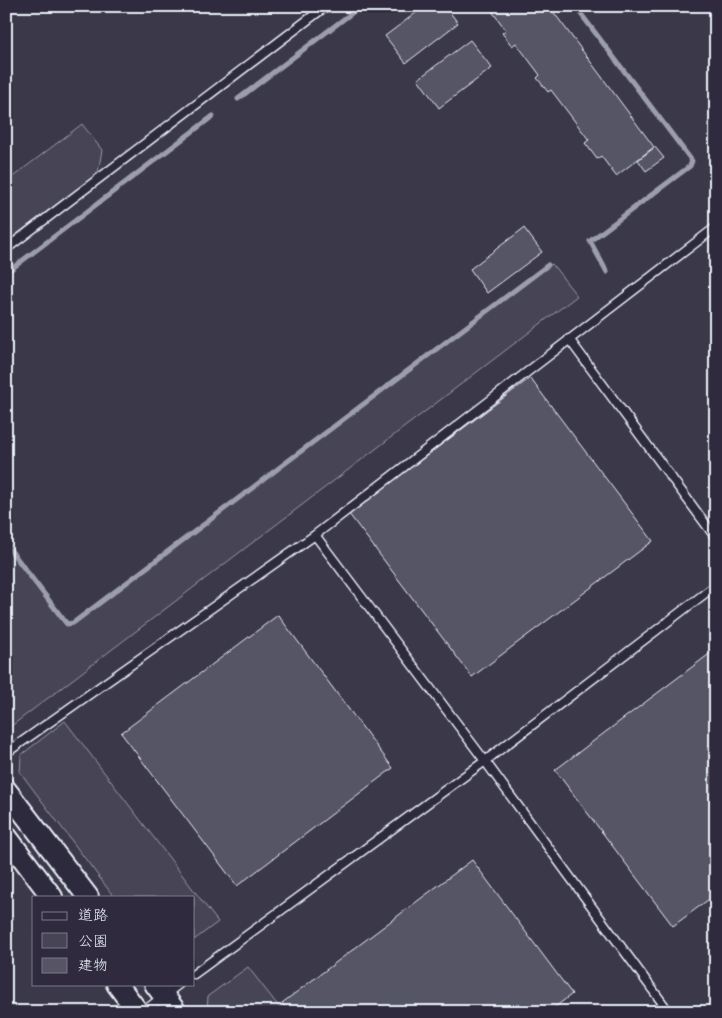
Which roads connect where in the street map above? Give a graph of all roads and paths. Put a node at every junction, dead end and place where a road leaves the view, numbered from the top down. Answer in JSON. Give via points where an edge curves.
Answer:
{"nodes":[{"id":1,"x":326,"y":6,"type":"edge"},
{"id":2,"x":716,"y":227,"type":"edge"},
{"id":3,"x":6,"y":249,"type":"edge"},
{"id":4,"x":569,"y":339,"type":"junction"},
{"id":5,"x":315,"y":535,"type":"junction"},
{"id":6,"x":716,"y":538,"type":"edge"},
{"id":7,"x":716,"y":584,"type":"edge"},
{"id":8,"x":6,"y":753,"type":"edge"},
{"id":9,"x":484,"y":761,"type":"junction"},
{"id":10,"x":6,"y":790,"type":"edge"},
{"id":11,"x":6,"y":836,"type":"edge"},
{"id":12,"x":51,"y":896,"type":"edge"},
{"id":13,"x":87,"y":896,"type":"edge"},
{"id":14,"x":195,"y":973,"type":"edge"},
{"id":15,"x":118,"y":986,"type":"edge"},
{"id":16,"x":166,"y":988,"type":"edge"},
{"id":17,"x":138,"y":1012,"type":"edge"},
{"id":18,"x":143,"y":1012,"type":"edge"},
{"id":19,"x":176,"y":1012,"type":"edge"},
{"id":20,"x":669,"y":1012,"type":"edge"}],
"edges":[{"from":1,"to":3,"type":"lane"},
{"from":2,"to":4,"type":"lane"},
{"from":4,"to":5,"type":"lane"},
{"from":4,"to":6,"type":"lane"},
{"from":5,"to":8,"type":"lane"},
{"from":5,"to":9,"type":"lane"},
{"from":7,"to":9,"type":"lane"},
{"from":9,"to":14,"type":"lane"},
{"from":9,"to":20,"type":"lane"},
{"from":10,"to":13,"type":"street"},
{"from":11,"to":12,"type":"street"},
{"from":15,"to":17,"type":"street"},
{"from":16,"to":18,"type":"lane"},
{"from":16,"to":19,"type":"street"}]}
